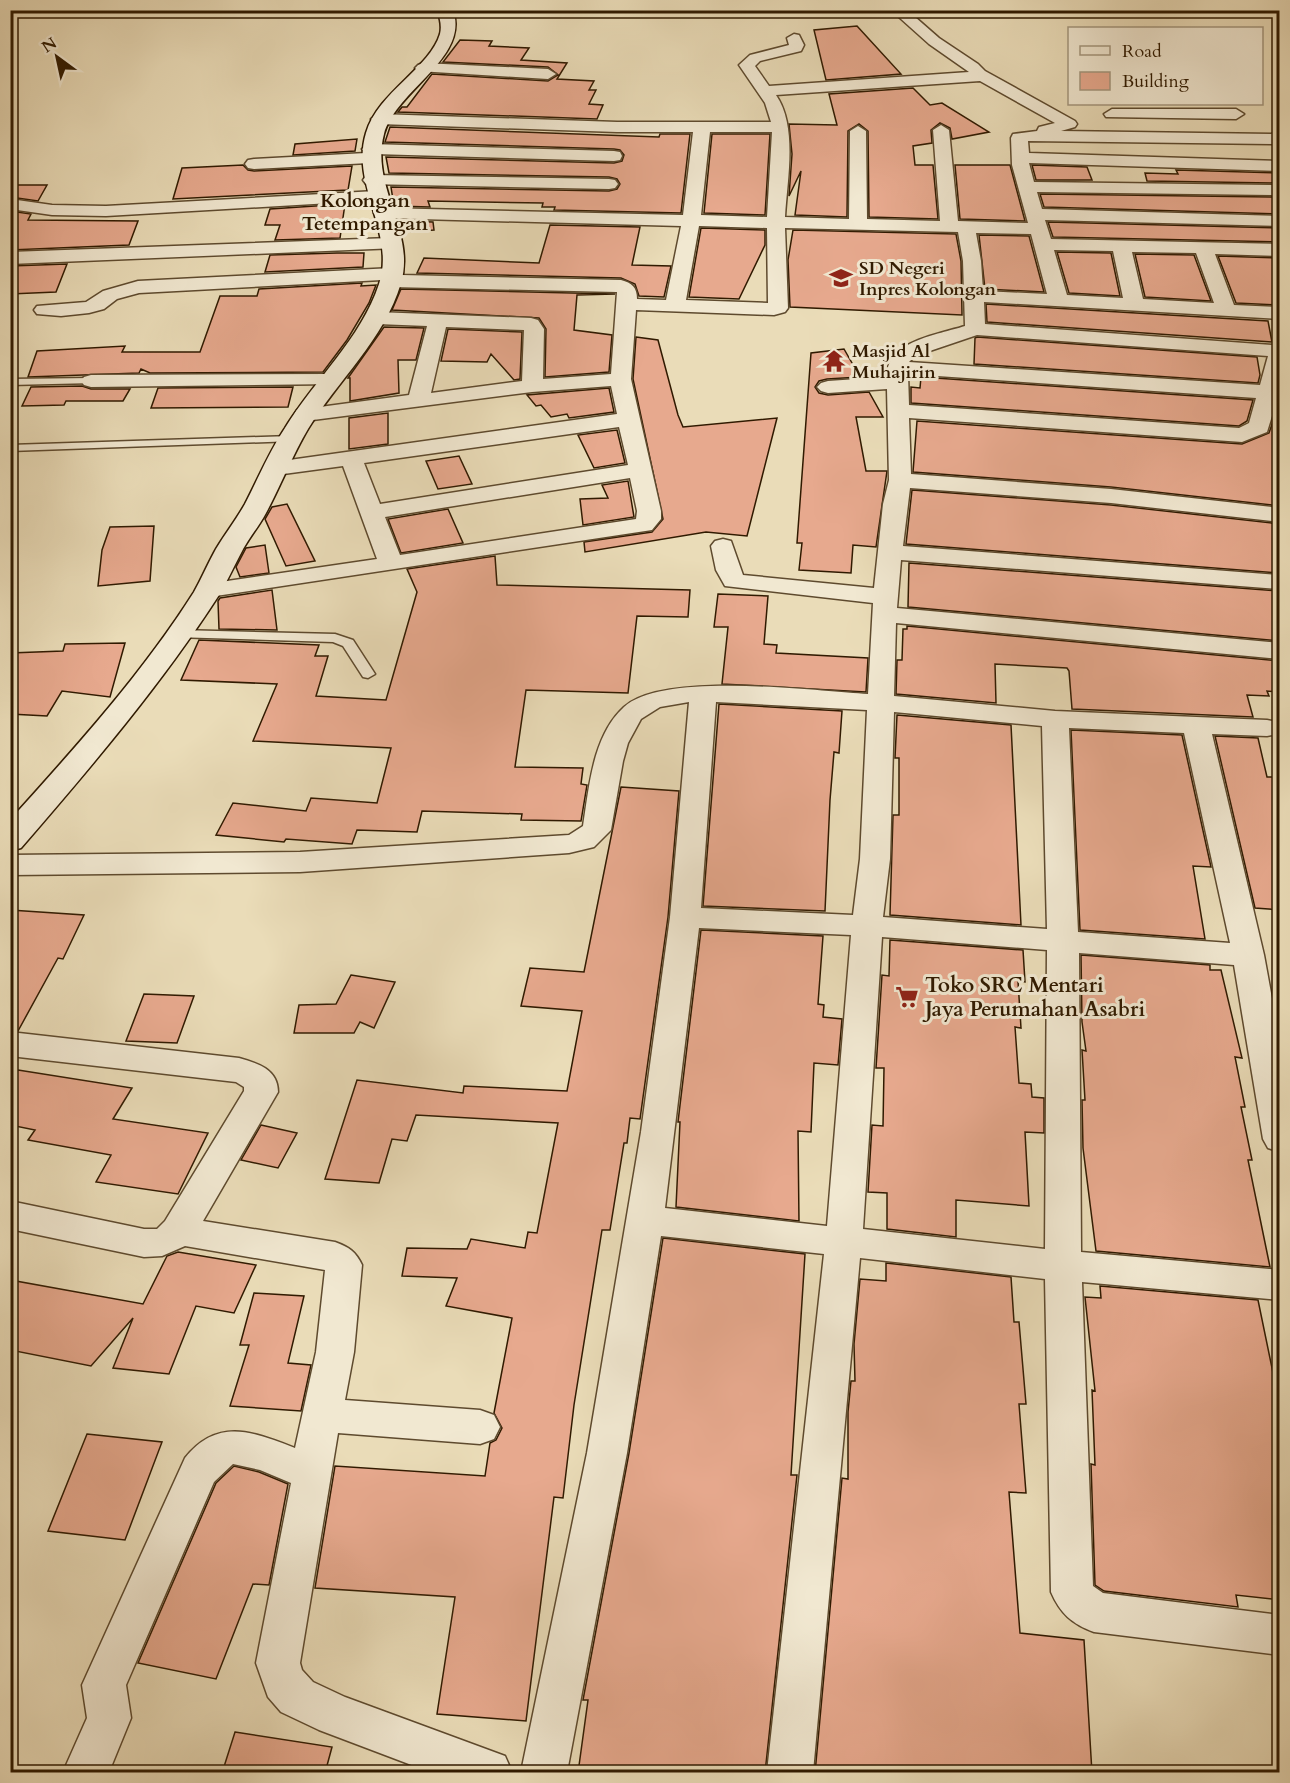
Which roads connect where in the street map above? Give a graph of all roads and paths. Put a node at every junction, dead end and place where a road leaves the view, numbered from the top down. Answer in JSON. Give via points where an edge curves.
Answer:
{"nodes":[{"id":1,"x":445,"y":10,"type":"edge"},
{"id":2,"x":898,"y":10,"type":"edge"},
{"id":3,"x":794,"y":38,"type":"dead end"},
{"id":4,"x":423,"y":68,"type":"junction"},
{"id":5,"x":548,"y":74,"type":"dead end"},
{"id":6,"x":981,"y":75,"type":"junction"},
{"id":7,"x":766,"y":91,"type":"junction"},
{"id":8,"x":1144,"y":105,"type":"edge"},
{"id":9,"x":1236,"y":114,"type":"dead end"},
{"id":10,"x":1101,"y":116,"type":"junction"},
{"id":11,"x":379,"y":119,"type":"junction"},
{"id":12,"x":1068,"y":122,"type":"junction"},
{"id":13,"x":702,"y":126,"type":"junction"},
{"id":14,"x":617,"y":127,"type":"junction"},
{"id":15,"x":781,"y":127,"type":"junction"},
{"id":16,"x":940,"y":130,"type":"dead end"},
{"id":17,"x":858,"y":131,"type":"dead end"},
{"id":18,"x":1026,"y":136,"type":"junction"},
{"id":19,"x":1280,"y":139,"type":"edge"},
{"id":20,"x":614,"y":156,"type":"junction"},
{"id":21,"x":1020,"y":158,"type":"junction"},
{"id":22,"x":255,"y":164,"type":"dead end"},
{"id":23,"x":1280,"y":166,"type":"edge"},
{"id":24,"x":374,"y":179,"type":"junction"},
{"id":25,"x":1027,"y":187,"type":"junction"},
{"id":26,"x":1280,"y":190,"type":"edge"},
{"id":27,"x":607,"y":201,"type":"junction"},
{"id":28,"x":10,"y":204,"type":"edge"},
{"id":29,"x":691,"y":220,"type":"junction"},
{"id":30,"x":1280,"y":221,"type":"edge"},
{"id":31,"x":776,"y":222,"type":"junction"},
{"id":32,"x":858,"y":223,"type":"junction"},
{"id":33,"x":958,"y":226,"type":"junction"},
{"id":34,"x":1039,"y":229,"type":"junction"},
{"id":35,"x":390,"y":244,"type":"junction"},
{"id":36,"x":1121,"y":246,"type":"junction"},
{"id":37,"x":1203,"y":248,"type":"junction"},
{"id":38,"x":1280,"y":250,"type":"edge"},
{"id":39,"x":10,"y":258,"type":"edge"},
{"id":40,"x":392,"y":277,"type":"junction"},
{"id":41,"x":974,"y":296,"type":"junction"},
{"id":42,"x":1059,"y":301,"type":"junction"},
{"id":43,"x":627,"y":304,"type":"junction"},
{"id":44,"x":1134,"y":305,"type":"junction"},
{"id":45,"x":675,"y":306,"type":"junction"},
{"id":46,"x":44,"y":310,"type":"dead end"},
{"id":47,"x":1226,"y":310,"type":"junction"},
{"id":48,"x":1280,"y":313,"type":"edge"},
{"id":49,"x":376,"y":318,"type":"junction"},
{"id":50,"x":438,"y":320,"type":"junction"},
{"id":51,"x":975,"y":329,"type":"junction"},
{"id":52,"x":1279,"y":350,"type":"edge"},
{"id":53,"x":897,"y":375,"type":"junction"},
{"id":54,"x":621,"y":379,"type":"junction"},
{"id":55,"x":329,"y":380,"type":"junction"},
{"id":56,"x":91,"y":381,"type":"joint"},
{"id":57,"x":10,"y":382,"type":"edge"},
{"id":58,"x":532,"y":386,"type":"junction"},
{"id":59,"x":828,"y":387,"type":"dead end"},
{"id":60,"x":1267,"y":392,"type":"junction"},
{"id":61,"x":419,"y":399,"type":"junction"},
{"id":62,"x":897,"y":411,"type":"junction"},
{"id":63,"x":305,"y":415,"type":"junction"},
{"id":64,"x":627,"y":419,"type":"junction"},
{"id":65,"x":291,"y":440,"type":"junction"},
{"id":66,"x":10,"y":448,"type":"edge"},
{"id":67,"x":351,"y":458,"type":"junction"},
{"id":68,"x":276,"y":468,"type":"junction"},
{"id":69,"x":639,"y":470,"type":"junction"},
{"id":70,"x":900,"y":480,"type":"junction"},
{"id":71,"x":371,"y":512,"type":"junction"},
{"id":72,"x":1280,"y":515,"type":"edge"},
{"id":73,"x":723,"y":546,"type":"dead end"},
{"id":74,"x":891,"y":552,"type":"junction"},
{"id":75,"x":391,"y":564,"type":"junction"},
{"id":76,"x":1280,"y":582,"type":"edge"},
{"id":77,"x":208,"y":590,"type":"junction"},
{"id":78,"x":885,"y":605,"type":"junction"},
{"id":79,"x":178,"y":634,"type":"junction"},
{"id":80,"x":1280,"y":651,"type":"edge"},
{"id":81,"x":368,"y":674,"type":"dead end"},
{"id":82,"x":703,"y":693,"type":"junction"},
{"id":83,"x":882,"y":703,"type":"junction"},
{"id":84,"x":1055,"y":719,"type":"junction"},
{"id":85,"x":1196,"y":725,"type":"junction"},
{"id":86,"x":1267,"y":728,"type":"dead end"},
{"id":87,"x":10,"y":841,"type":"edge"},
{"id":88,"x":10,"y":865,"type":"edge"},
{"id":89,"x":685,"y":917,"type":"junction"},
{"id":90,"x":867,"y":926,"type":"junction"},
{"id":91,"x":1063,"y":941,"type":"junction"},
{"id":92,"x":1248,"y":955,"type":"junction"},
{"id":93,"x":10,"y":1044,"type":"edge"},
{"id":94,"x":1280,"y":1139,"type":"edge"},
{"id":95,"x":10,"y":1215,"type":"edge"},
{"id":96,"x":646,"y":1220,"type":"junction"},
{"id":97,"x":178,"y":1231,"type":"junction"},
{"id":98,"x":844,"y":1242,"type":"junction"},
{"id":99,"x":1064,"y":1266,"type":"junction"},
{"id":100,"x":1280,"y":1285,"type":"edge"},
{"id":101,"x":322,"y":1415,"type":"junction"},
{"id":102,"x":480,"y":1427,"type":"dead end"},
{"id":103,"x":310,"y":1474,"type":"junction"},
{"id":104,"x":1280,"y":1635,"type":"edge"},
{"id":105,"x":86,"y":1773,"type":"edge"},
{"id":106,"x":489,"y":1773,"type":"edge"},
{"id":107,"x":544,"y":1773,"type":"edge"},
{"id":108,"x":790,"y":1773,"type":"edge"}],
"edges":[{"from":1,"to":4,"type":"street","via":[[449,20],[446,39]]},
{"from":2,"to":6,"type":"street"},
{"from":3,"to":7,"type":"street","via":[[796,48],[755,58],[747,65]]},
{"from":4,"to":5,"type":"street"},
{"from":4,"to":11,"type":"street"},
{"from":6,"to":7,"type":"street"},
{"from":6,"to":12,"type":"street"},
{"from":7,"to":15,"type":"street"},
{"from":8,"to":10,"type":"street"},
{"from":9,"to":10,"type":"street"},
{"from":10,"to":12,"type":"street"},
{"from":11,"to":14,"type":"street"},
{"from":11,"to":24,"type":"street"},
{"from":12,"to":18,"type":"street","via":[[1068,126]]},
{"from":13,"to":14,"type":"street"},
{"from":13,"to":15,"type":"street"},
{"from":13,"to":29,"type":"street"},
{"from":14,"to":20,"type":"street"},
{"from":15,"to":31,"type":"street"},
{"from":16,"to":33,"type":"street"},
{"from":17,"to":32,"type":"street"},
{"from":18,"to":19,"type":"street"},
{"from":18,"to":21,"type":"street","via":[[1019,139]]},
{"from":20,"to":24,"type":"street"},
{"from":20,"to":27,"type":"street"},
{"from":21,"to":23,"type":"street"},
{"from":21,"to":25,"type":"street"},
{"from":22,"to":24,"type":"street"},
{"from":24,"to":27,"type":"street"},
{"from":24,"to":28,"type":"street","via":[[106,211],[64,211]]},
{"from":24,"to":35,"type":"street"},
{"from":25,"to":26,"type":"street"},
{"from":25,"to":34,"type":"street"},
{"from":27,"to":29,"type":"street"},
{"from":29,"to":31,"type":"street"},
{"from":29,"to":45,"type":"street"},
{"from":30,"to":34,"type":"street"},
{"from":31,"to":32,"type":"street"},
{"from":31,"to":45,"type":"street","via":[[778,308]]},
{"from":32,"to":33,"type":"street"},
{"from":33,"to":34,"type":"street"},
{"from":33,"to":41,"type":"street","via":[[972,261]]},
{"from":34,"to":36,"type":"street"},
{"from":34,"to":42,"type":"street"},
{"from":35,"to":39,"type":"street"},
{"from":35,"to":40,"type":"street"},
{"from":36,"to":37,"type":"street"},
{"from":36,"to":44,"type":"street"},
{"from":37,"to":38,"type":"street"},
{"from":37,"to":47,"type":"street"},
{"from":40,"to":43,"type":"street","via":[[621,286],[627,290]]},
{"from":40,"to":46,"type":"street","via":[[138,287],[110,295],[96,306]]},
{"from":40,"to":49,"type":"street"},
{"from":41,"to":42,"type":"street"},
{"from":41,"to":51,"type":"street"},
{"from":42,"to":44,"type":"street"},
{"from":43,"to":45,"type":"street"},
{"from":43,"to":54,"type":"street"},
{"from":44,"to":47,"type":"street"},
{"from":47,"to":48,"type":"street"},
{"from":49,"to":50,"type":"street"},
{"from":49,"to":55,"type":"street"},
{"from":50,"to":58,"type":"street","via":[[531,324]]},
{"from":50,"to":61,"type":"street"},
{"from":51,"to":52,"type":"street"},
{"from":51,"to":53,"type":"street","via":[[908,352],[900,358]]},
{"from":52,"to":60,"type":"street"},
{"from":53,"to":59,"type":"street"},
{"from":53,"to":60,"type":"street"},
{"from":53,"to":62,"type":"street"},
{"from":54,"to":58,"type":"street"},
{"from":54,"to":64,"type":"street"},
{"from":55,"to":56,"type":"street"},
{"from":55,"to":63,"type":"street"},
{"from":56,"to":57,"type":"lane"},
{"from":58,"to":61,"type":"street"},
{"from":60,"to":62,"type":"street","via":[[1259,427],[1242,435]]},
{"from":61,"to":63,"type":"street"},
{"from":62,"to":70,"type":"street"},
{"from":63,"to":65,"type":"street"},
{"from":64,"to":67,"type":"street"},
{"from":64,"to":69,"type":"street"},
{"from":65,"to":66,"type":"lane"},
{"from":65,"to":68,"type":"street"},
{"from":67,"to":68,"type":"street"},
{"from":67,"to":71,"type":"street"},
{"from":68,"to":77,"type":"street"},
{"from":69,"to":71,"type":"street"},
{"from":69,"to":75,"type":"street","via":[[649,511],[644,525]]},
{"from":70,"to":72,"type":"street","via":[[1111,496]]},
{"from":70,"to":74,"type":"street"},
{"from":71,"to":75,"type":"street"},
{"from":73,"to":78,"type":"street","via":[[734,581]]},
{"from":74,"to":76,"type":"street"},
{"from":74,"to":78,"type":"street"},
{"from":75,"to":77,"type":"street"},
{"from":77,"to":79,"type":"street"},
{"from":78,"to":80,"type":"street"},
{"from":78,"to":83,"type":"street"},
{"from":79,"to":81,"type":"lane","via":[[335,638],[348,643]]},
{"from":79,"to":87,"type":"street","via":[[131,699]]},
{"from":82,"to":83,"type":"street"},
{"from":82,"to":88,"type":"street","via":[[654,700],[640,706],[631,716],[611,750],[597,830],[584,840],[569,844],[300,862]]},
{"from":82,"to":89,"type":"street"},
{"from":83,"to":84,"type":"street"},
{"from":83,"to":90,"type":"street","via":[[875,859]]},
{"from":84,"to":85,"type":"street"},
{"from":84,"to":91,"type":"street"},
{"from":85,"to":86,"type":"street"},
{"from":85,"to":92,"type":"street"},
{"from":89,"to":90,"type":"street"},
{"from":89,"to":96,"type":"street"},
{"from":90,"to":91,"type":"street"},
{"from":90,"to":98,"type":"street"},
{"from":91,"to":92,"type":"street"},
{"from":91,"to":99,"type":"street"},
{"from":92,"to":94,"type":"street"},
{"from":93,"to":97,"type":"street","via":[[214,1066],[239,1070],[259,1080],[261,1092]]},
{"from":95,"to":97,"type":"street","via":[[144,1243],[164,1242]]},
{"from":96,"to":98,"type":"street"},
{"from":96,"to":107,"type":"street","via":[[575,1626]]},
{"from":97,"to":101,"type":"street","via":[[335,1257],[344,1265],[335,1352]]},
{"from":98,"to":99,"type":"street"},
{"from":98,"to":108,"type":"street"},
{"from":99,"to":100,"type":"street"},
{"from":99,"to":104,"type":"street","via":[[1072,1592],[1094,1612]]},
{"from":101,"to":102,"type":"street"},
{"from":101,"to":103,"type":"street"},
{"from":103,"to":105,"type":"street","via":[[296,1465],[235,1447],[208,1459],[199,1471],[104,1685],[102,1697],[109,1718]]},
{"from":103,"to":106,"type":"street","via":[[278,1663],[284,1682],[297,1697],[335,1715]]}]}
